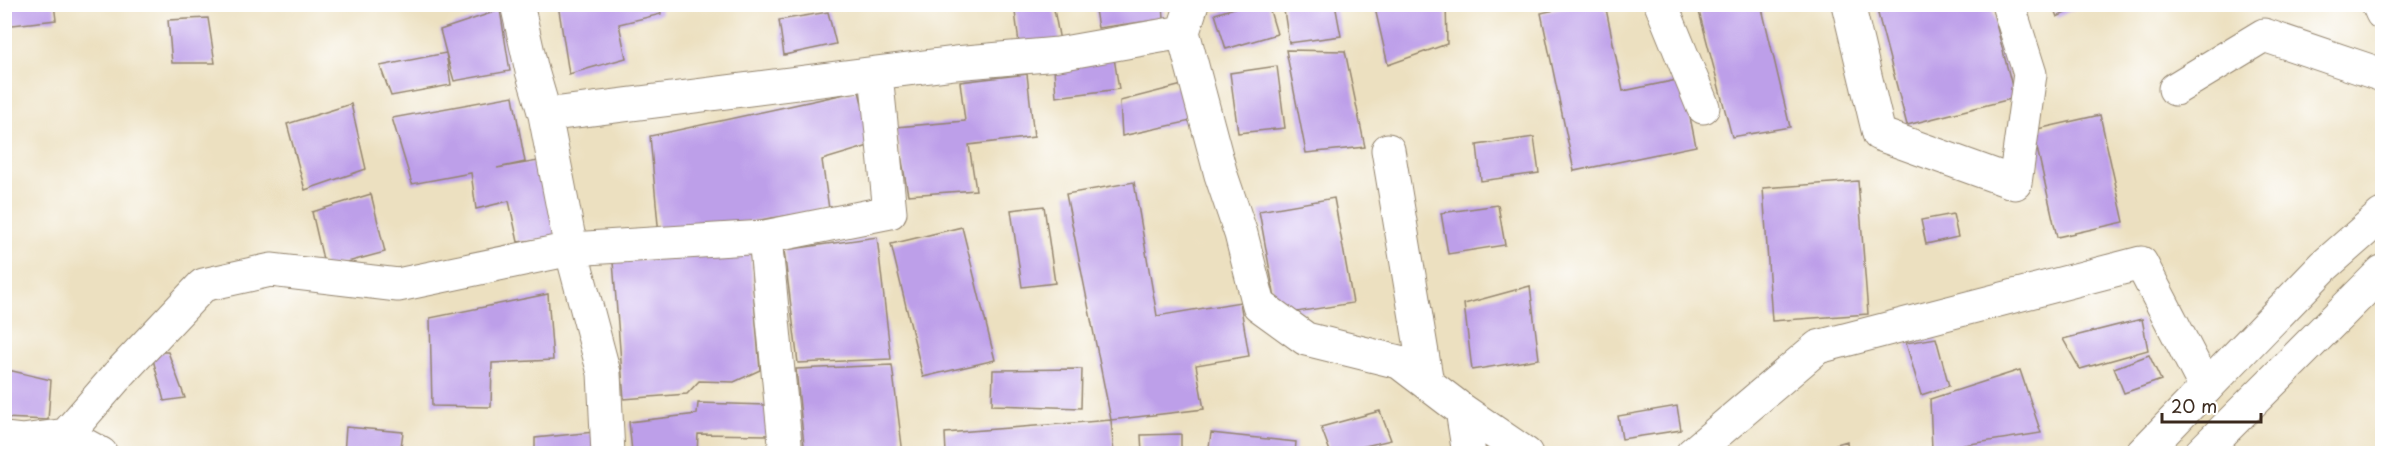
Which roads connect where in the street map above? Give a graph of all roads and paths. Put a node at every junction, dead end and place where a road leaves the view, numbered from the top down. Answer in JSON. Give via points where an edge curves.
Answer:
{"nodes":[{"id":1,"x":518,"y":4,"type":"edge"},
{"id":2,"x":1848,"y":4,"type":"edge"},
{"id":3,"x":2008,"y":4,"type":"edge"},
{"id":4,"x":2378,"y":4,"type":"edge"},
{"id":5,"x":1657,"y":7,"type":"edge"},
{"id":6,"x":2382,"y":13,"type":"edge"},
{"id":7,"x":1187,"y":18,"type":"edge"},
{"id":8,"x":876,"y":74,"type":"junction"},
{"id":9,"x":2382,"y":75,"type":"edge"},
{"id":10,"x":2175,"y":89,"type":"dead end"},
{"id":11,"x":1703,"y":107,"type":"dead end"},
{"id":12,"x":545,"y":115,"type":"junction"},
{"id":13,"x":1388,"y":150,"type":"dead end"},
{"id":14,"x":2382,"y":215,"type":"edge"},
{"id":15,"x":765,"y":237,"type":"junction"},
{"id":16,"x":571,"y":249,"type":"junction"},
{"id":17,"x":2382,"y":272,"type":"edge"},
{"id":18,"x":1427,"y":383,"type":"junction"},
{"id":19,"x":2206,"y":388,"type":"junction"},
{"id":20,"x":1462,"y":410,"type":"junction"},
{"id":21,"x":66,"y":435,"type":"junction"},
{"id":22,"x":4,"y":439,"type":"edge"},
{"id":23,"x":101,"y":453,"type":"edge"},
{"id":24,"x":608,"y":453,"type":"edge"},
{"id":25,"x":786,"y":453,"type":"edge"},
{"id":26,"x":1469,"y":453,"type":"edge"},
{"id":27,"x":1526,"y":453,"type":"edge"},
{"id":28,"x":1692,"y":453,"type":"edge"},
{"id":29,"x":2142,"y":453,"type":"edge"},
{"id":30,"x":2200,"y":453,"type":"edge"}],
"edges":[{"from":1,"to":12,"type":"street"},
{"from":2,"to":3,"type":"street","via":[[1879,134],[2015,183],[2030,74]]},
{"from":4,"to":6,"type":"street"},
{"from":5,"to":11,"type":"street"},
{"from":7,"to":8,"type":"street","via":[[1058,54]]},
{"from":7,"to":18,"type":"street","via":[[1221,176],[1259,305],[1306,339],[1399,362]]},
{"from":8,"to":12,"type":"street"},
{"from":8,"to":15,"type":"street","via":[[890,212]]},
{"from":9,"to":10,"type":"street","via":[[2264,35]]},
{"from":12,"to":16,"type":"street"},
{"from":13,"to":18,"type":"street"},
{"from":14,"to":19,"type":"street","via":[[2324,266]]},
{"from":15,"to":16,"type":"street"},
{"from":15,"to":25,"type":"street"},
{"from":16,"to":21,"type":"street","via":[[398,285],[271,270],[203,285]]},
{"from":16,"to":24,"type":"street","via":[[604,373]]},
{"from":17,"to":30,"type":"street"},
{"from":18,"to":20,"type":"street"},
{"from":19,"to":28,"type":"street","via":[[2141,263],[1818,347]]},
{"from":19,"to":29,"type":"street"},
{"from":20,"to":26,"type":"street"},
{"from":20,"to":27,"type":"street"},
{"from":21,"to":22,"type":"street","via":[[22,441]]},
{"from":21,"to":23,"type":"street"}]}
